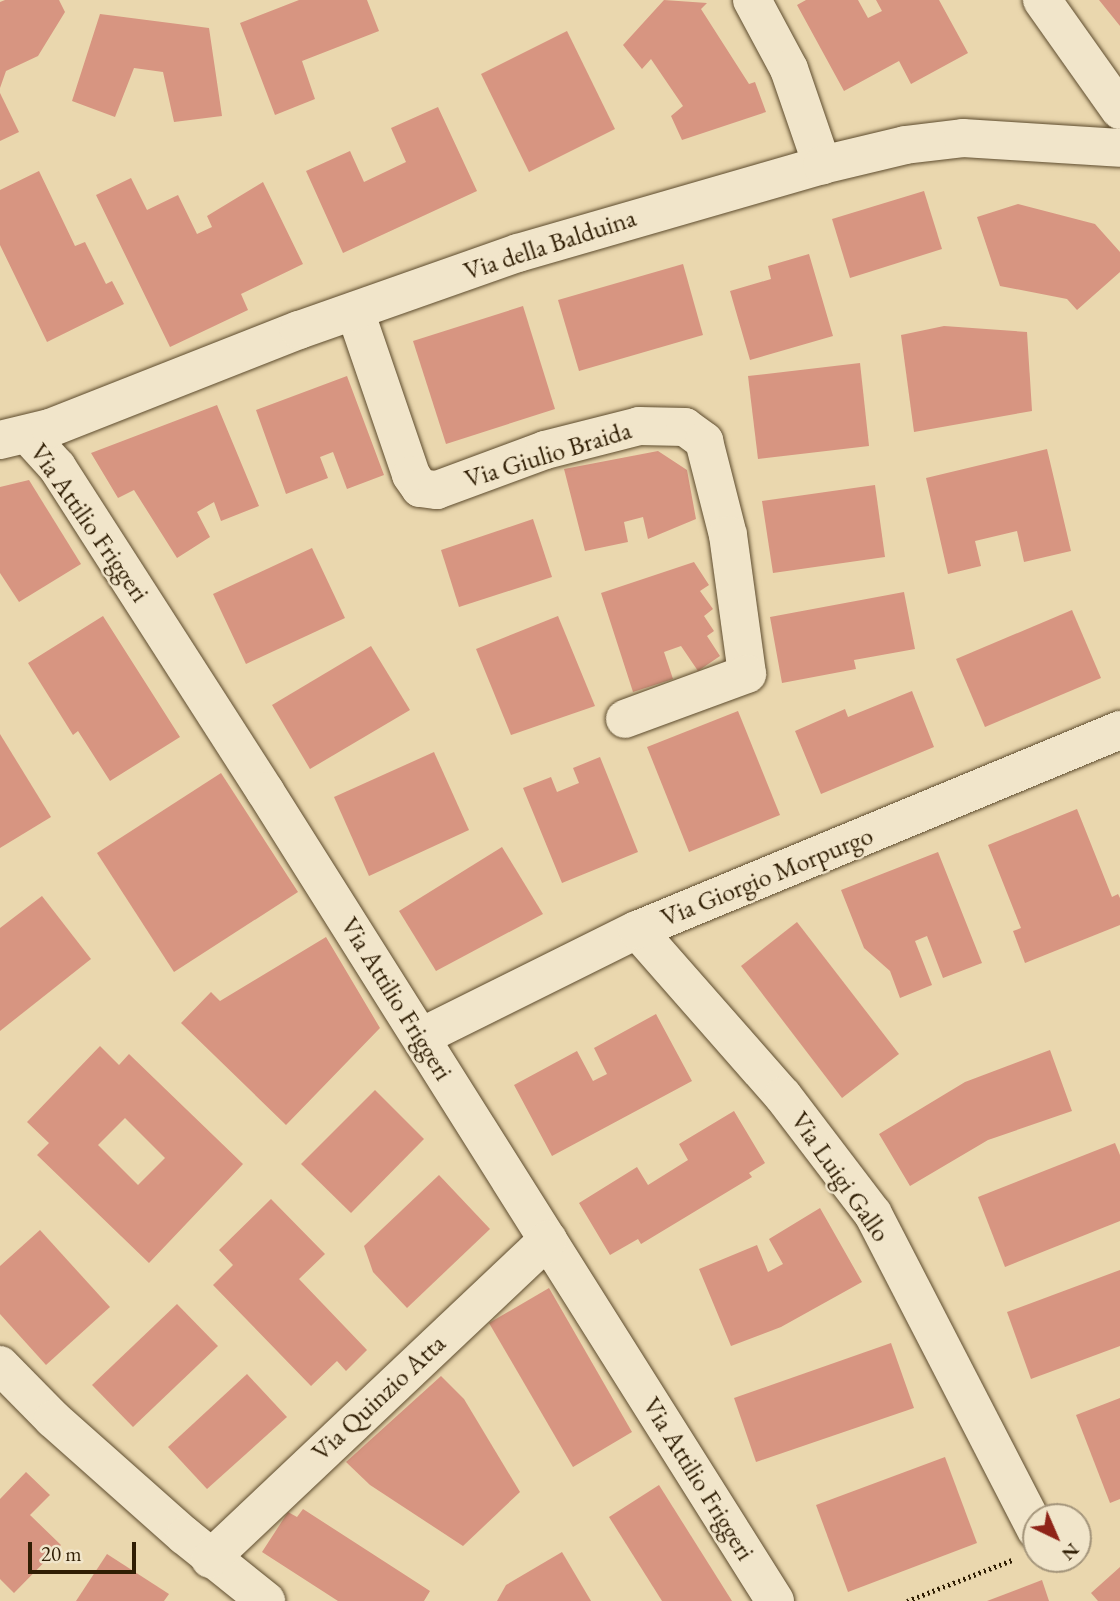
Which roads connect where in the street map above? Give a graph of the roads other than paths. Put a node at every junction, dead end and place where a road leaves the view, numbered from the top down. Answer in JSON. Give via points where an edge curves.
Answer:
{"nodes":[{"id":1,"x":752,"y":0,"type":"edge"},
{"id":2,"x":1042,"y":0,"type":"edge"},
{"id":3,"x":1120,"y":110,"type":"edge"},
{"id":4,"x":1120,"y":148,"type":"edge"},
{"id":5,"x":822,"y":164,"type":"junction"},
{"id":6,"x":355,"y":311,"type":"junction"},
{"id":7,"x":9,"y":428,"type":"edge"},
{"id":8,"x":625,"y":719,"type":"dead end"},
{"id":9,"x":1120,"y":730,"type":"edge"},
{"id":10,"x":637,"y":930,"type":"junction"},
{"id":11,"x":421,"y":1037,"type":"junction"},
{"id":12,"x":548,"y":1239,"type":"junction"},
{"id":13,"x":0,"y":1365,"type":"edge"},
{"id":14,"x":1022,"y":1503,"type":"edge"},
{"id":15,"x":210,"y":1559,"type":"junction"},
{"id":16,"x":266,"y":1601,"type":"edge"},
{"id":17,"x":775,"y":1601,"type":"edge"}],
"edges":[{"from":1,"to":5,"type":"street","via":[[789,69]]},
{"from":2,"to":3,"type":"street"},
{"from":4,"to":5,"type":"street","name":"Via della Balduina","via":[[962,138],[905,145]]},
{"from":5,"to":6,"type":"street","name":"Via della Balduina","via":[[574,235]]},
{"from":6,"to":7,"type":"street","name":"Via della Balduina"},
{"from":6,"to":8,"type":"street","name":"Via Giulio Braida","via":[[411,475],[420,488],[437,490],[545,450],[639,426],[685,427],[704,440],[727,535],[747,674]]},
{"from":7,"to":11,"type":"street","name":"Via Attilio Friggeri","via":[[57,467]]},
{"from":9,"to":10,"type":"street","name":"Via Giorgio Morpurgo"},
{"from":10,"to":11,"type":"street","name":"Via Giorgio Morpurgo"},
{"from":10,"to":14,"type":"street","name":"Via Luigi Gallo","via":[[783,1096],[873,1214]]},
{"from":11,"to":12,"type":"street","name":"Via Attilio Friggeri"},
{"from":12,"to":15,"type":"street","name":"Via Quinzio Atta"},
{"from":12,"to":17,"type":"street","name":"Via Attilio Friggeri"},
{"from":13,"to":15,"type":"street","via":[[53,1419]]},
{"from":15,"to":16,"type":"street"}]}
